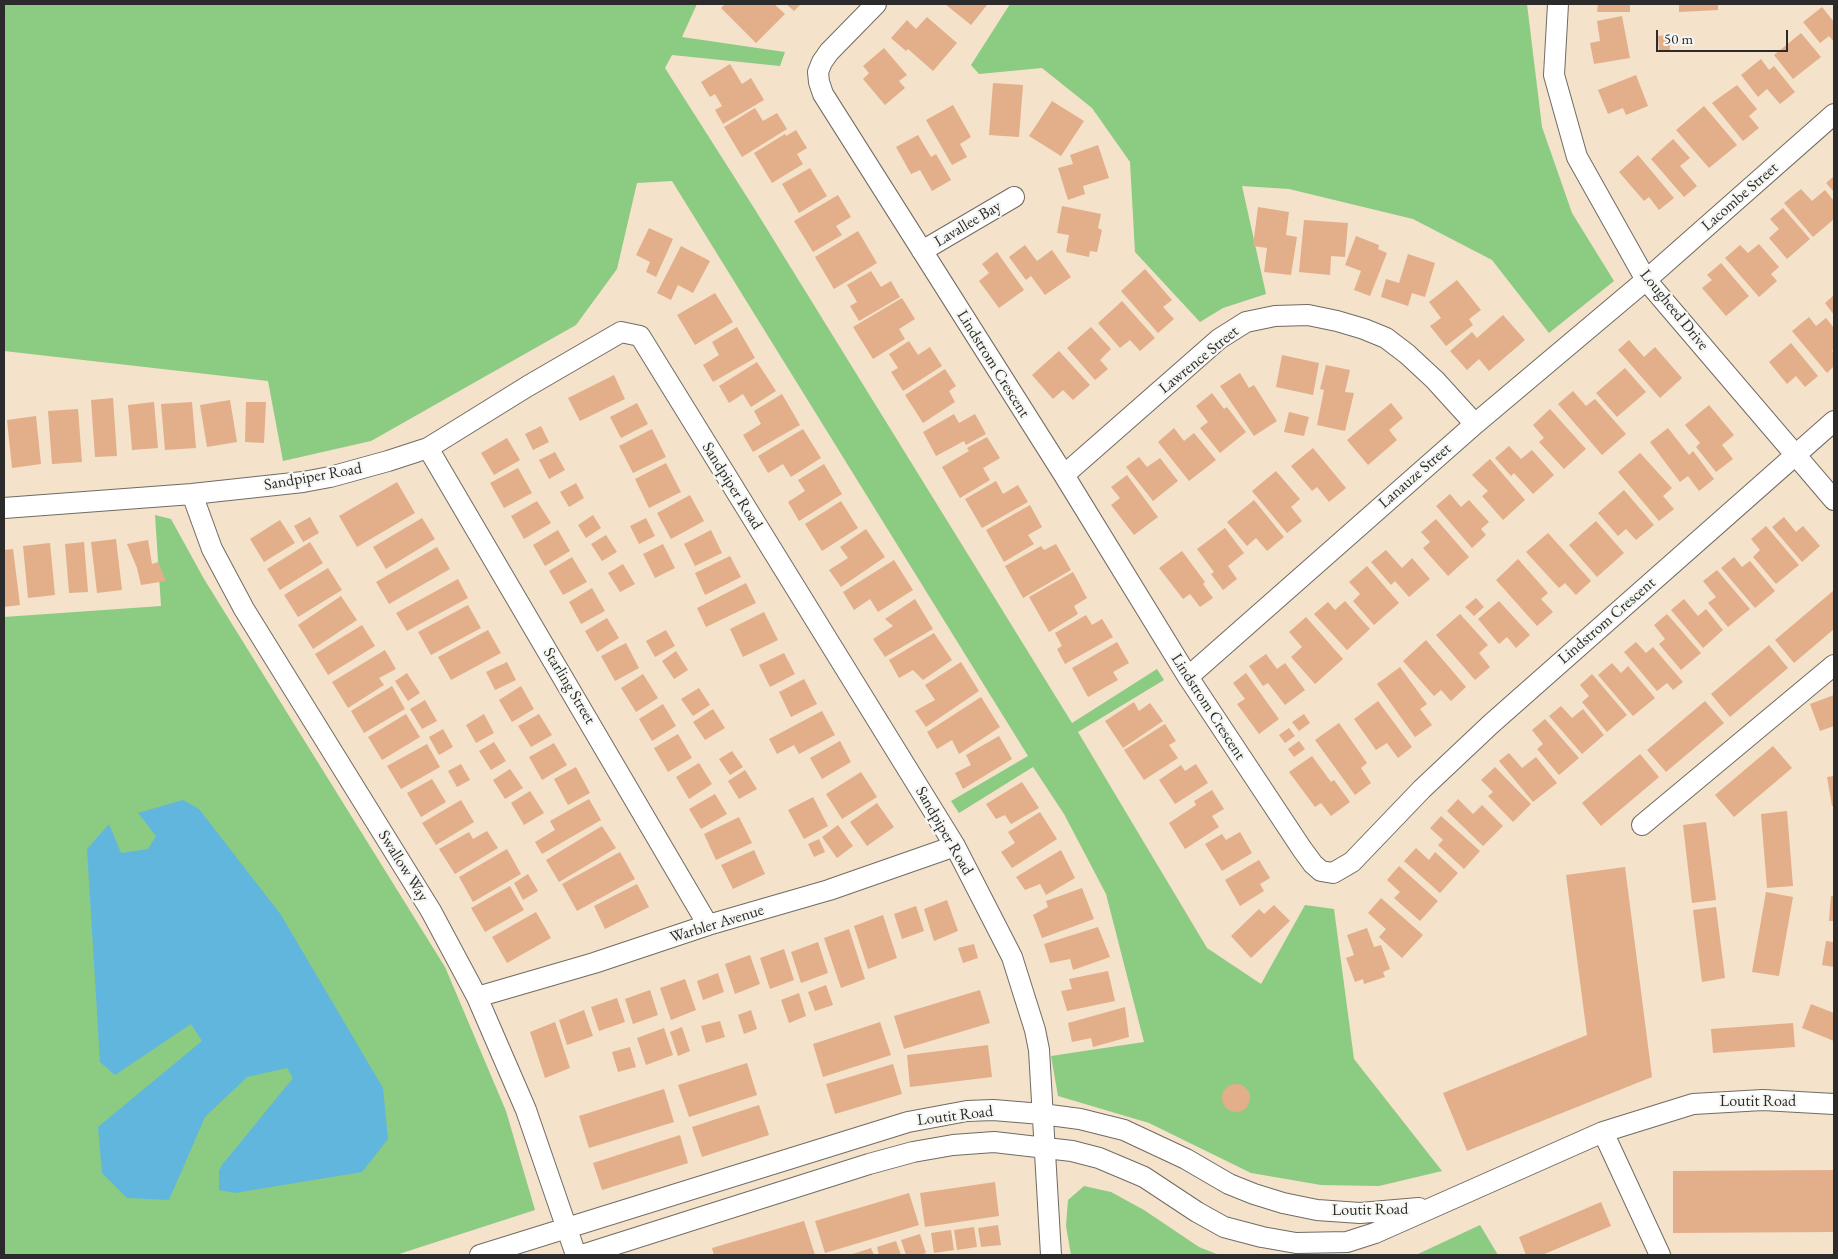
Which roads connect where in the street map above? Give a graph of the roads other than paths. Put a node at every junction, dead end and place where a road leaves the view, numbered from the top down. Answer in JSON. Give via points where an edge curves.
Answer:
{"nodes":[{"id":1,"x":876,"y":4,"type":"edge"},
{"id":2,"x":1558,"y":4,"type":"edge"},
{"id":3,"x":1834,"y":114,"type":"edge"},
{"id":4,"x":1014,"y":197,"type":"dead end"},
{"id":5,"x":922,"y":251,"type":"junction"},
{"id":6,"x":1646,"y":280,"type":"junction"},
{"id":7,"x":1834,"y":421,"type":"edge"},
{"id":8,"x":1475,"y":424,"type":"junction"},
{"id":9,"x":428,"y":448,"type":"junction"},
{"id":10,"x":1796,"y":454,"type":"junction"},
{"id":11,"x":1064,"y":475,"type":"junction"},
{"id":12,"x":192,"y":494,"type":"junction"},
{"id":13,"x":1834,"y":500,"type":"edge"},
{"id":14,"x":4,"y":508,"type":"edge"},
{"id":15,"x":1834,"y":665,"type":"edge"},
{"id":16,"x":1188,"y":677,"type":"junction"},
{"id":17,"x":1642,"y":825,"type":"dead end"},
{"id":18,"x":955,"y":846,"type":"junction"},
{"id":19,"x":708,"y":925,"type":"junction"},
{"id":20,"x":478,"y":997,"type":"junction"},
{"id":21,"x":1834,"y":1104,"type":"edge"},
{"id":22,"x":1042,"y":1114,"type":"junction"},
{"id":23,"x":1603,"y":1132,"type":"junction"},
{"id":24,"x":1044,"y":1147,"type":"junction"},
{"id":25,"x":1432,"y":1207,"type":"junction"},
{"id":26,"x":567,"y":1229,"type":"junction"},
{"id":27,"x":480,"y":1255,"type":"edge"},
{"id":28,"x":576,"y":1255,"type":"edge"},
{"id":29,"x":582,"y":1255,"type":"edge"},
{"id":30,"x":1051,"y":1255,"type":"edge"},
{"id":31,"x":1660,"y":1255,"type":"edge"}],
"edges":[{"from":1,"to":5,"type":"street","name":"Lindstrom Crescent","via":[[829,52],[818,72],[819,82],[823,94]]},
{"from":2,"to":6,"type":"street","name":"Lougheed Drive","via":[[1554,75],[1577,157]]},
{"from":3,"to":6,"type":"street","name":"Lacombe Street"},
{"from":4,"to":5,"type":"street","name":"Lavallee Bay"},
{"from":5,"to":11,"type":"street","name":"Lindstrom Crescent"},
{"from":6,"to":8,"type":"street","name":"Lanauze Street"},
{"from":6,"to":10,"type":"street","name":"Lougheed Drive"},
{"from":7,"to":10,"type":"street","name":"Lindstrom Crescent"},
{"from":8,"to":11,"type":"street","name":"Lawrence Street","via":[[1435,380],[1386,338],[1308,315],[1275,316],[1246,322],[1219,340]]},
{"from":8,"to":16,"type":"street","name":"Lanauze Street"},
{"from":9,"to":12,"type":"street","name":"Sandpiper Road","via":[[330,477]]},
{"from":9,"to":18,"type":"street","name":"Sandpiper Road","via":[[621,332],[640,336]]},
{"from":9,"to":19,"type":"street","name":"Starling Street"},
{"from":10,"to":13,"type":"street","name":"Lougheed Drive"},
{"from":10,"to":16,"type":"street","name":"Lindstrom Crescent","via":[[1491,724],[1352,862],[1333,873],[1321,872],[1313,864]]},
{"from":11,"to":16,"type":"street","name":"Lindstrom Crescent"},
{"from":12,"to":14,"type":"street","name":"Sandpiper Road"},
{"from":12,"to":20,"type":"street","name":"Swallow Way","via":[[212,549],[244,609],[431,912]]},
{"from":15,"to":17,"type":"street"},
{"from":18,"to":19,"type":"street","name":"Warbler Avenue","via":[[829,890]]},
{"from":18,"to":22,"type":"street","name":"Sandpiper Road","via":[[1012,957],[1039,1050]]},
{"from":19,"to":20,"type":"street","name":"Warbler Avenue","via":[[594,964]]},
{"from":20,"to":26,"type":"street","name":"Swallow Way","via":[[526,1110]]},
{"from":21,"to":23,"type":"street","name":"Loutit Road","via":[[1763,1100],[1693,1104]]},
{"from":22,"to":24,"type":"street","name":"Sandpiper Road"},
{"from":22,"to":25,"type":"street","name":"Loutit Road","via":[[1124,1130],[1186,1159],[1229,1184],[1283,1203],[1317,1210],[1360,1213]]},
{"from":22,"to":26,"type":"street","name":"Loutit Road","via":[[967,1111],[908,1122]]},
{"from":23,"to":25,"type":"street","name":"Loutit Road"},
{"from":23,"to":31,"type":"street"},
{"from":24,"to":25,"type":"street","name":"Loutit Road","via":[[1081,1153],[1118,1165],[1144,1177],[1224,1227],[1262,1238],[1296,1243],[1347,1242],[1376,1233]]},
{"from":24,"to":29,"type":"street","name":"Loutit Road","via":[[994,1142],[913,1152]]},
{"from":24,"to":30,"type":"street","name":"Sandpiper Road"},
{"from":26,"to":27,"type":"street","name":"Loutit Road"},
{"from":26,"to":28,"type":"street","name":"Swallow Way"}]}
